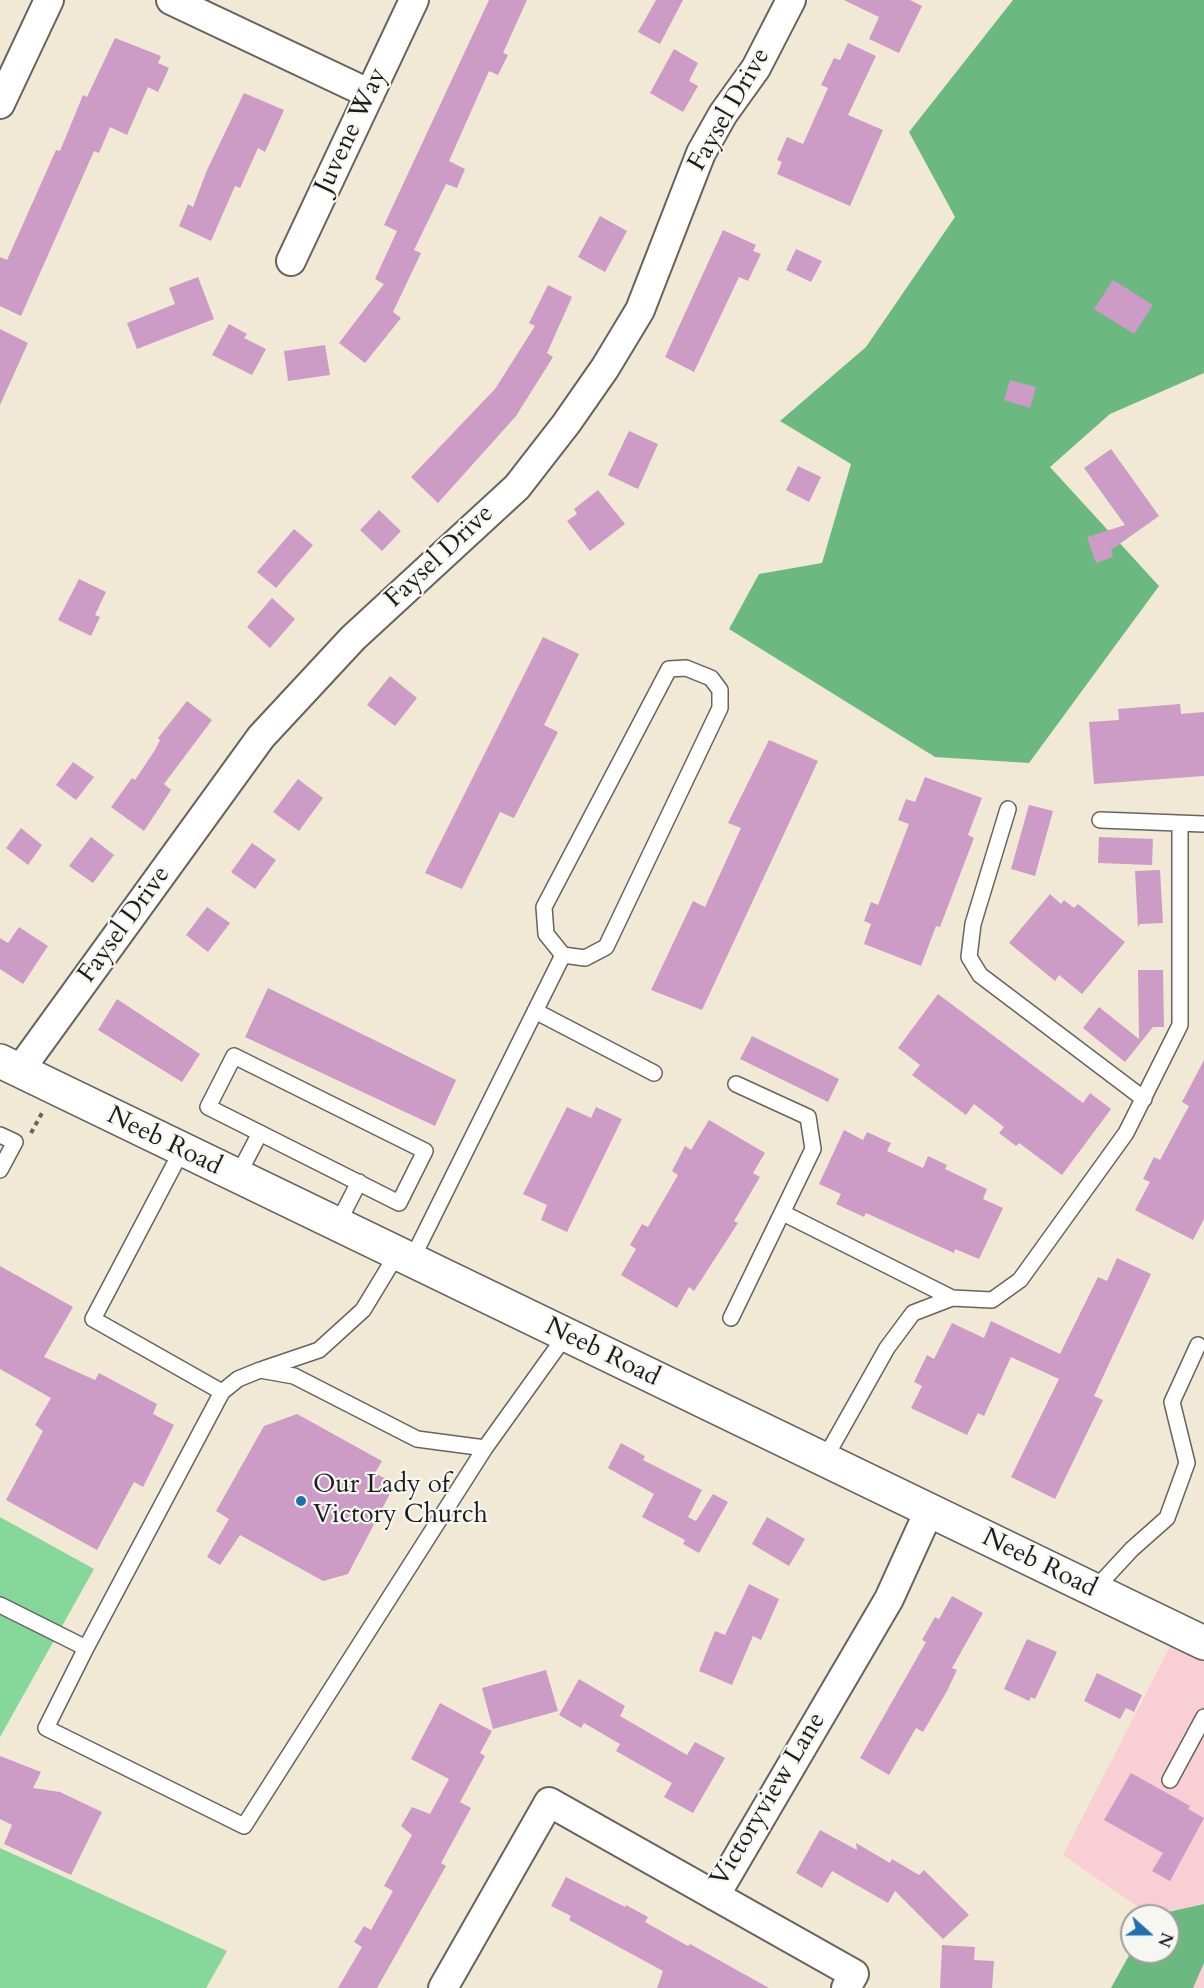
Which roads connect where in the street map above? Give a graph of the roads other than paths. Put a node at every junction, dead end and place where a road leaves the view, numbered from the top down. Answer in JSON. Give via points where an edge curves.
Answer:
{"nodes":[{"id":1,"x":49,"y":0,"type":"edge"},
{"id":2,"x":171,"y":0,"type":"edge"},
{"id":3,"x":414,"y":0,"type":"edge"},
{"id":4,"x":791,"y":0,"type":"edge"},
{"id":5,"x":370,"y":94,"type":"junction"},
{"id":6,"x":0,"y":104,"type":"edge"},
{"id":7,"x":291,"y":261,"type":"dead end"},
{"id":8,"x":1008,"y":808,"type":"dead end"},
{"id":9,"x":1100,"y":820,"type":"dead end"},
{"id":10,"x":1204,"y":824,"type":"edge"},
{"id":11,"x":1180,"y":825,"type":"junction"},
{"id":12,"x":563,"y":954,"type":"junction"},
{"id":13,"x":535,"y":1011,"type":"junction"},
{"id":14,"x":10,"y":1066,"type":"edge"},
{"id":15,"x":654,"y":1073,"type":"dead end"},
{"id":16,"x":736,"y":1084,"type":"dead end"},
{"id":17,"x":1144,"y":1099,"type":"junction"},
{"id":18,"x":260,"y":1133,"type":"junction"},
{"id":19,"x":0,"y":1135,"type":"edge"},
{"id":20,"x":182,"y":1150,"type":"junction"},
{"id":21,"x":0,"y":1170,"type":"edge"},
{"id":22,"x":237,"y":1178,"type":"junction"},
{"id":23,"x":359,"y":1182,"type":"junction"},
{"id":24,"x":783,"y":1213,"type":"junction"},
{"id":25,"x":337,"y":1225,"type":"junction"},
{"id":26,"x":404,"y":1258,"type":"junction"},
{"id":27,"x":952,"y":1298,"type":"junction"},
{"id":28,"x":731,"y":1318,"type":"dead end"},
{"id":29,"x":566,"y":1335,"type":"junction"},
{"id":30,"x":1198,"y":1345,"type":"dead end"},
{"id":31,"x":260,"y":1370,"type":"junction"},
{"id":32,"x":222,"y":1392,"type":"junction"},
{"id":33,"x":485,"y":1448,"type":"junction"},
{"id":34,"x":824,"y":1460,"type":"junction"},
{"id":35,"x":929,"y":1511,"type":"junction"},
{"id":36,"x":1094,"y":1590,"type":"junction"},
{"id":37,"x":0,"y":1605,"type":"edge"},
{"id":38,"x":1204,"y":1643,"type":"edge"},
{"id":39,"x":86,"y":1648,"type":"junction"},
{"id":40,"x":1204,"y":1718,"type":"edge"},
{"id":41,"x":1170,"y":1780,"type":"dead end"},
{"id":42,"x":716,"y":1896,"type":"junction"},
{"id":43,"x":443,"y":1988,"type":"edge"},
{"id":44,"x":846,"y":1988,"type":"edge"}],
"edges":[{"from":1,"to":6,"type":"street"},
{"from":2,"to":5,"type":"street"},
{"from":3,"to":5,"type":"street","name":"Juvene Way"},
{"from":4,"to":14,"type":"street","name":"Faysel Drive","via":[[756,68],[701,153],[640,310],[566,424],[517,487],[353,638],[261,737]]},
{"from":5,"to":7,"type":"street","name":"Juvene Way"},
{"from":8,"to":17,"type":"lane","via":[[973,924],[969,957],[980,975]]},
{"from":9,"to":11,"type":"lane"},
{"from":10,"to":11,"type":"lane"},
{"from":11,"to":17,"type":"lane","via":[[1180,1025]]},
{"from":12,"to":12,"type":"lane","via":[[546,934],[544,907],[669,669],[686,668],[711,678],[720,690],[720,708],[606,947],[585,958]]},
{"from":12,"to":13,"type":"lane"},
{"from":13,"to":15,"type":"lane"},
{"from":13,"to":26,"type":"lane"},
{"from":14,"to":20,"type":"street","name":"Neeb Road"},
{"from":16,"to":24,"type":"lane","via":[[808,1117],[813,1149]]},
{"from":17,"to":27,"type":"lane","via":[[1126,1133],[1020,1281],[992,1300]]},
{"from":18,"to":22,"type":"lane"},
{"from":18,"to":23,"type":"lane"},
{"from":18,"to":23,"type":"lane","via":[[208,1107],[234,1056],[425,1151],[399,1203]]},
{"from":19,"to":21,"type":"lane","via":[[15,1142]]},
{"from":20,"to":22,"type":"street","name":"Neeb Road"},
{"from":20,"to":32,"type":"lane","via":[[93,1319]]},
{"from":22,"to":25,"type":"street","name":"Neeb Road"},
{"from":23,"to":25,"type":"lane"},
{"from":24,"to":27,"type":"lane"},
{"from":24,"to":28,"type":"lane"},
{"from":25,"to":26,"type":"street","name":"Neeb Road"},
{"from":26,"to":29,"type":"street","name":"Neeb Road"},
{"from":26,"to":31,"type":"lane","via":[[363,1310],[319,1350]]},
{"from":27,"to":34,"type":"lane","via":[[913,1313],[887,1348]]},
{"from":29,"to":33,"type":"lane"},
{"from":29,"to":34,"type":"street","name":"Neeb Road"},
{"from":30,"to":36,"type":"lane","via":[[1172,1402],[1187,1462],[1167,1518]]},
{"from":31,"to":32,"type":"lane","via":[[238,1379]]},
{"from":31,"to":33,"type":"lane","via":[[294,1376],[417,1439]]},
{"from":32,"to":39,"type":"lane"},
{"from":33,"to":39,"type":"lane","via":[[244,1826],[46,1728]]},
{"from":34,"to":35,"type":"street","name":"Neeb Road"},
{"from":35,"to":36,"type":"street","name":"Neeb Road"},
{"from":35,"to":42,"type":"street","name":"Victoryview Lane","via":[[889,1599]]},
{"from":36,"to":38,"type":"street","name":"Neeb Road"},
{"from":37,"to":39,"type":"lane"},
{"from":40,"to":41,"type":"lane"},
{"from":42,"to":43,"type":"street","name":"Victoryview Lane","via":[[549,1802]]},
{"from":42,"to":44,"type":"street","via":[[854,1974]]}]}
